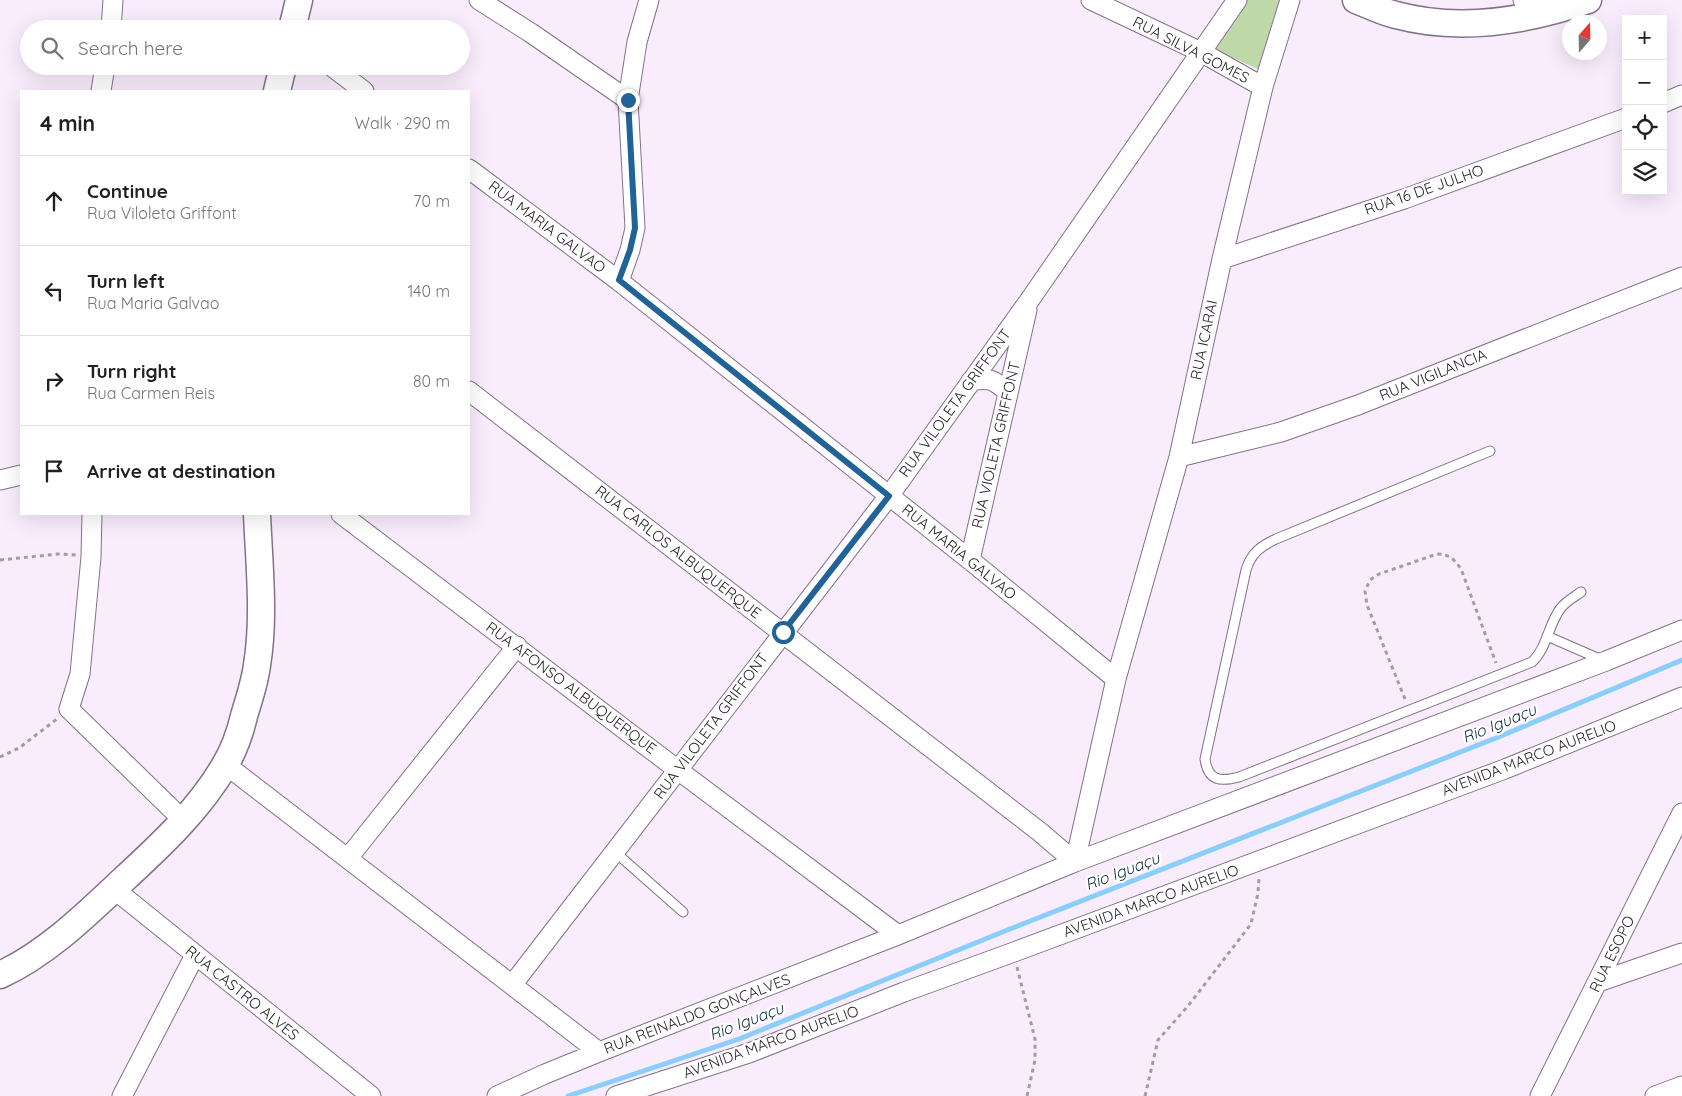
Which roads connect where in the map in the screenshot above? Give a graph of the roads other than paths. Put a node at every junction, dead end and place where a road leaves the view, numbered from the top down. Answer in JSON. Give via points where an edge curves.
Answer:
{"nodes":[{"id":1,"x":114,"y":0,"type":"edge"},
{"id":2,"x":299,"y":0,"type":"edge"},
{"id":3,"x":479,"y":0,"type":"edge"},
{"id":4,"x":649,"y":0,"type":"edge"},
{"id":5,"x":1091,"y":0,"type":"edge"},
{"id":6,"x":1236,"y":0,"type":"edge"},
{"id":7,"x":1290,"y":0,"type":"edge"},
{"id":8,"x":1356,"y":0,"type":"edge"},
{"id":9,"x":1523,"y":0,"type":"edge"},
{"id":10,"x":1588,"y":0,"type":"edge"},
{"id":11,"x":1555,"y":11,"type":"junction"},
{"id":12,"x":112,"y":20,"type":"edge"},
{"id":13,"x":294,"y":20,"type":"edge"},
{"id":14,"x":1201,"y":52,"type":"junction"},
{"id":15,"x":104,"y":75,"type":"edge"},
{"id":16,"x":280,"y":75,"type":"edge"},
{"id":17,"x":343,"y":75,"type":"edge"},
{"id":18,"x":1263,"y":87,"type":"junction"},
{"id":19,"x":101,"y":90,"type":"edge"},
{"id":20,"x":276,"y":90,"type":"edge"},
{"id":21,"x":363,"y":90,"type":"edge"},
{"id":22,"x":1682,"y":95,"type":"edge"},
{"id":23,"x":628,"y":100,"type":"junction"},
{"id":24,"x":1667,"y":101,"type":"edge"},
{"id":25,"x":1622,"y":119,"type":"edge"},
{"id":26,"x":470,"y":170,"type":"edge"},
{"id":27,"x":1222,"y":259,"type":"junction"},
{"id":28,"x":1682,"y":277,"type":"edge"},
{"id":29,"x":619,"y":280,"type":"junction"},
{"id":30,"x":1029,"y":301,"type":"junction"},
{"id":31,"x":971,"y":381,"type":"junction"},
{"id":32,"x":470,"y":392,"type":"edge"},
{"id":33,"x":1008,"y":392,"type":"junction"},
{"id":34,"x":1490,"y":451,"type":"dead end"},
{"id":35,"x":1179,"y":457,"type":"junction"},
{"id":36,"x":20,"y":475,"type":"edge"},
{"id":37,"x":0,"y":480,"type":"edge"},
{"id":38,"x":889,"y":496,"type":"junction"},
{"id":39,"x":92,"y":515,"type":"edge"},
{"id":40,"x":257,"y":515,"type":"edge"},
{"id":41,"x":342,"y":515,"type":"edge"},
{"id":42,"x":970,"y":560,"type":"junction"},
{"id":43,"x":1582,"y":592,"type":"dead end"},
{"id":44,"x":1682,"y":630,"type":"edge"},
{"id":45,"x":783,"y":632,"type":"junction"},
{"id":46,"x":1547,"y":636,"type":"junction"},
{"id":47,"x":517,"y":646,"type":"junction"},
{"id":48,"x":1606,"y":661,"type":"junction"},
{"id":49,"x":1116,"y":679,"type":"junction"},
{"id":50,"x":1682,"y":697,"type":"edge"},
{"id":51,"x":226,"y":764,"type":"junction"},
{"id":52,"x":678,"y":770,"type":"junction"},
{"id":53,"x":1682,"y":813,"type":"edge"},
{"id":54,"x":184,"y":821,"type":"junction"},
{"id":55,"x":616,"y":852,"type":"junction"},
{"id":56,"x":348,"y":858,"type":"junction"},
{"id":57,"x":1075,"y":862,"type":"junction"},
{"id":58,"x":114,"y":889,"type":"junction"},
{"id":59,"x":683,"y":912,"type":"dead end"},
{"id":60,"x":898,"y":935,"type":"junction"},
{"id":61,"x":1682,"y":953,"type":"edge"},
{"id":62,"x":195,"y":955,"type":"junction"},
{"id":63,"x":0,"y":975,"type":"edge"},
{"id":64,"x":1598,"y":982,"type":"junction"},
{"id":65,"x":512,"y":985,"type":"junction"},
{"id":66,"x":599,"y":1052,"type":"junction"},
{"id":67,"x":1682,"y":1086,"type":"edge"},
{"id":68,"x":122,"y":1096,"type":"edge"},
{"id":69,"x":371,"y":1096,"type":"edge"},
{"id":70,"x":497,"y":1096,"type":"edge"},
{"id":71,"x":616,"y":1096,"type":"edge"},
{"id":72,"x":1540,"y":1096,"type":"edge"},
{"id":73,"x":1655,"y":1096,"type":"edge"}],
"edges":[{"from":1,"to":12,"type":"street"},
{"from":2,"to":13,"type":"street"},
{"from":3,"to":23,"type":"street"},
{"from":4,"to":23,"type":"street","via":[[637,42]]},
{"from":5,"to":14,"type":"street","name":"RUA SILVA GOMES"},
{"from":6,"to":14,"type":"street","name":"RUA VILOLETA GRIFFONT"},
{"from":7,"to":18,"type":"street","name":"RUA ICARAI"},
{"from":8,"to":11,"type":"street","via":[[1395,15],[1437,22],[1479,24]]},
{"from":9,"to":11,"type":"street"},
{"from":10,"to":11,"type":"street"},
{"from":14,"to":18,"type":"street","name":"RUA SILVA GOMES"},
{"from":14,"to":30,"type":"street","name":"RUA VILOLETA GRIFFONT"},
{"from":15,"to":19,"type":"street"},
{"from":16,"to":20,"type":"street"},
{"from":17,"to":21,"type":"street"},
{"from":18,"to":27,"type":"street","name":"RUA ICARAI"},
{"from":22,"to":24,"type":"street"},
{"from":23,"to":29,"type":"street","via":[[635,228]]},
{"from":25,"to":27,"type":"street","name":"RUA 16 DE JULHO","via":[[1404,199]]},
{"from":26,"to":29,"type":"street","name":"RUA MARIA GALVAO"},
{"from":27,"to":35,"type":"street","name":"RUA ICARAI"},
{"from":28,"to":35,"type":"street","name":"RUA VIGILANCIA","via":[[1358,405],[1281,432]]},
{"from":29,"to":38,"type":"street","name":"RUA MARIA GALVAO"},
{"from":30,"to":31,"type":"street","name":"RUA VILOLETA GRIFFONT"},
{"from":30,"to":33,"type":"street","name":"RUA VIOLETA GRIFFONT"},
{"from":31,"to":33,"type":"street","via":[[989,379]]},
{"from":31,"to":38,"type":"street","name":"RUA VILOLETA GRIFFONT"},
{"from":32,"to":45,"type":"street","name":"RUA CARLOS ALBUQUERQUE"},
{"from":33,"to":42,"type":"street","name":"RUA VIOLETA GRIFFONT"},
{"from":34,"to":46,"type":"lane","via":[[1276,539],[1254,552],[1248,560],[1205,759],[1206,769],[1218,780],[1239,778],[1501,676],[1539,656]]},
{"from":35,"to":49,"type":"street","name":"RUA ICARAI"},
{"from":36,"to":37,"type":"street"},
{"from":38,"to":42,"type":"street","name":"RUA MARIA GALVAO"},
{"from":38,"to":45,"type":"street","name":"RUA VILOLETA GRIFFONT"},
{"from":39,"to":54,"type":"street","via":[[80,674],[69,709]]},
{"from":40,"to":51,"type":"street","via":[[261,627],[257,665],[240,733]]},
{"from":41,"to":47,"type":"street","name":"RUA AFONSO ALBUQUERQUE"},
{"from":42,"to":49,"type":"street","name":"RUA MARIA GALVAO"},
{"from":43,"to":46,"type":"lane","via":[[1561,608]]},
{"from":44,"to":48,"type":"street"},
{"from":45,"to":52,"type":"street","name":"RUA VILOLETA GRIFFONT"},
{"from":45,"to":57,"type":"street","name":"RUA CARLOS ALBUQUERQUE"},
{"from":46,"to":48,"type":"lane"},
{"from":47,"to":52,"type":"street","name":"RUA AFONSO ALBUQUERQUE"},
{"from":47,"to":56,"type":"street"},
{"from":48,"to":57,"type":"street","name":"RUA REINALDO GONÇALVES"},
{"from":49,"to":57,"type":"street","name":"RUA ICARAI"},
{"from":50,"to":71,"type":"street","name":"AVENIDA MARCO AURELIO","via":[[1505,769],[904,992],[749,1053]]},
{"from":51,"to":54,"type":"street"},
{"from":51,"to":56,"type":"street"},
{"from":52,"to":55,"type":"street","name":"RUA VILOLETA GRIFFONT"},
{"from":52,"to":60,"type":"street","name":"RUA AFONSO ALBUQUERQUE"},
{"from":53,"to":64,"type":"street","name":"RUA ESOPO"},
{"from":54,"to":58,"type":"street"},
{"from":55,"to":59,"type":"lane"},
{"from":55,"to":65,"type":"street","name":"RUA VILOLETA GRIFFONT"},
{"from":56,"to":65,"type":"street"},
{"from":57,"to":60,"type":"street","name":"RUA REINALDO GONÇALVES"},
{"from":58,"to":62,"type":"street","name":"RUA CASTRO ALVES"},
{"from":58,"to":63,"type":"street","via":[[50,945],[20,966]]},
{"from":60,"to":66,"type":"street","name":"RUA REINALDO GONÇALVES"},
{"from":61,"to":64,"type":"street"},
{"from":62,"to":68,"type":"street"},
{"from":62,"to":69,"type":"street","name":"RUA CASTRO ALVES"},
{"from":64,"to":72,"type":"street","name":"RUA ESOPO"},
{"from":65,"to":66,"type":"street"},
{"from":66,"to":70,"type":"street","name":"RUA REINALDO GONÇALVES"},
{"from":67,"to":73,"type":"street"}]}
